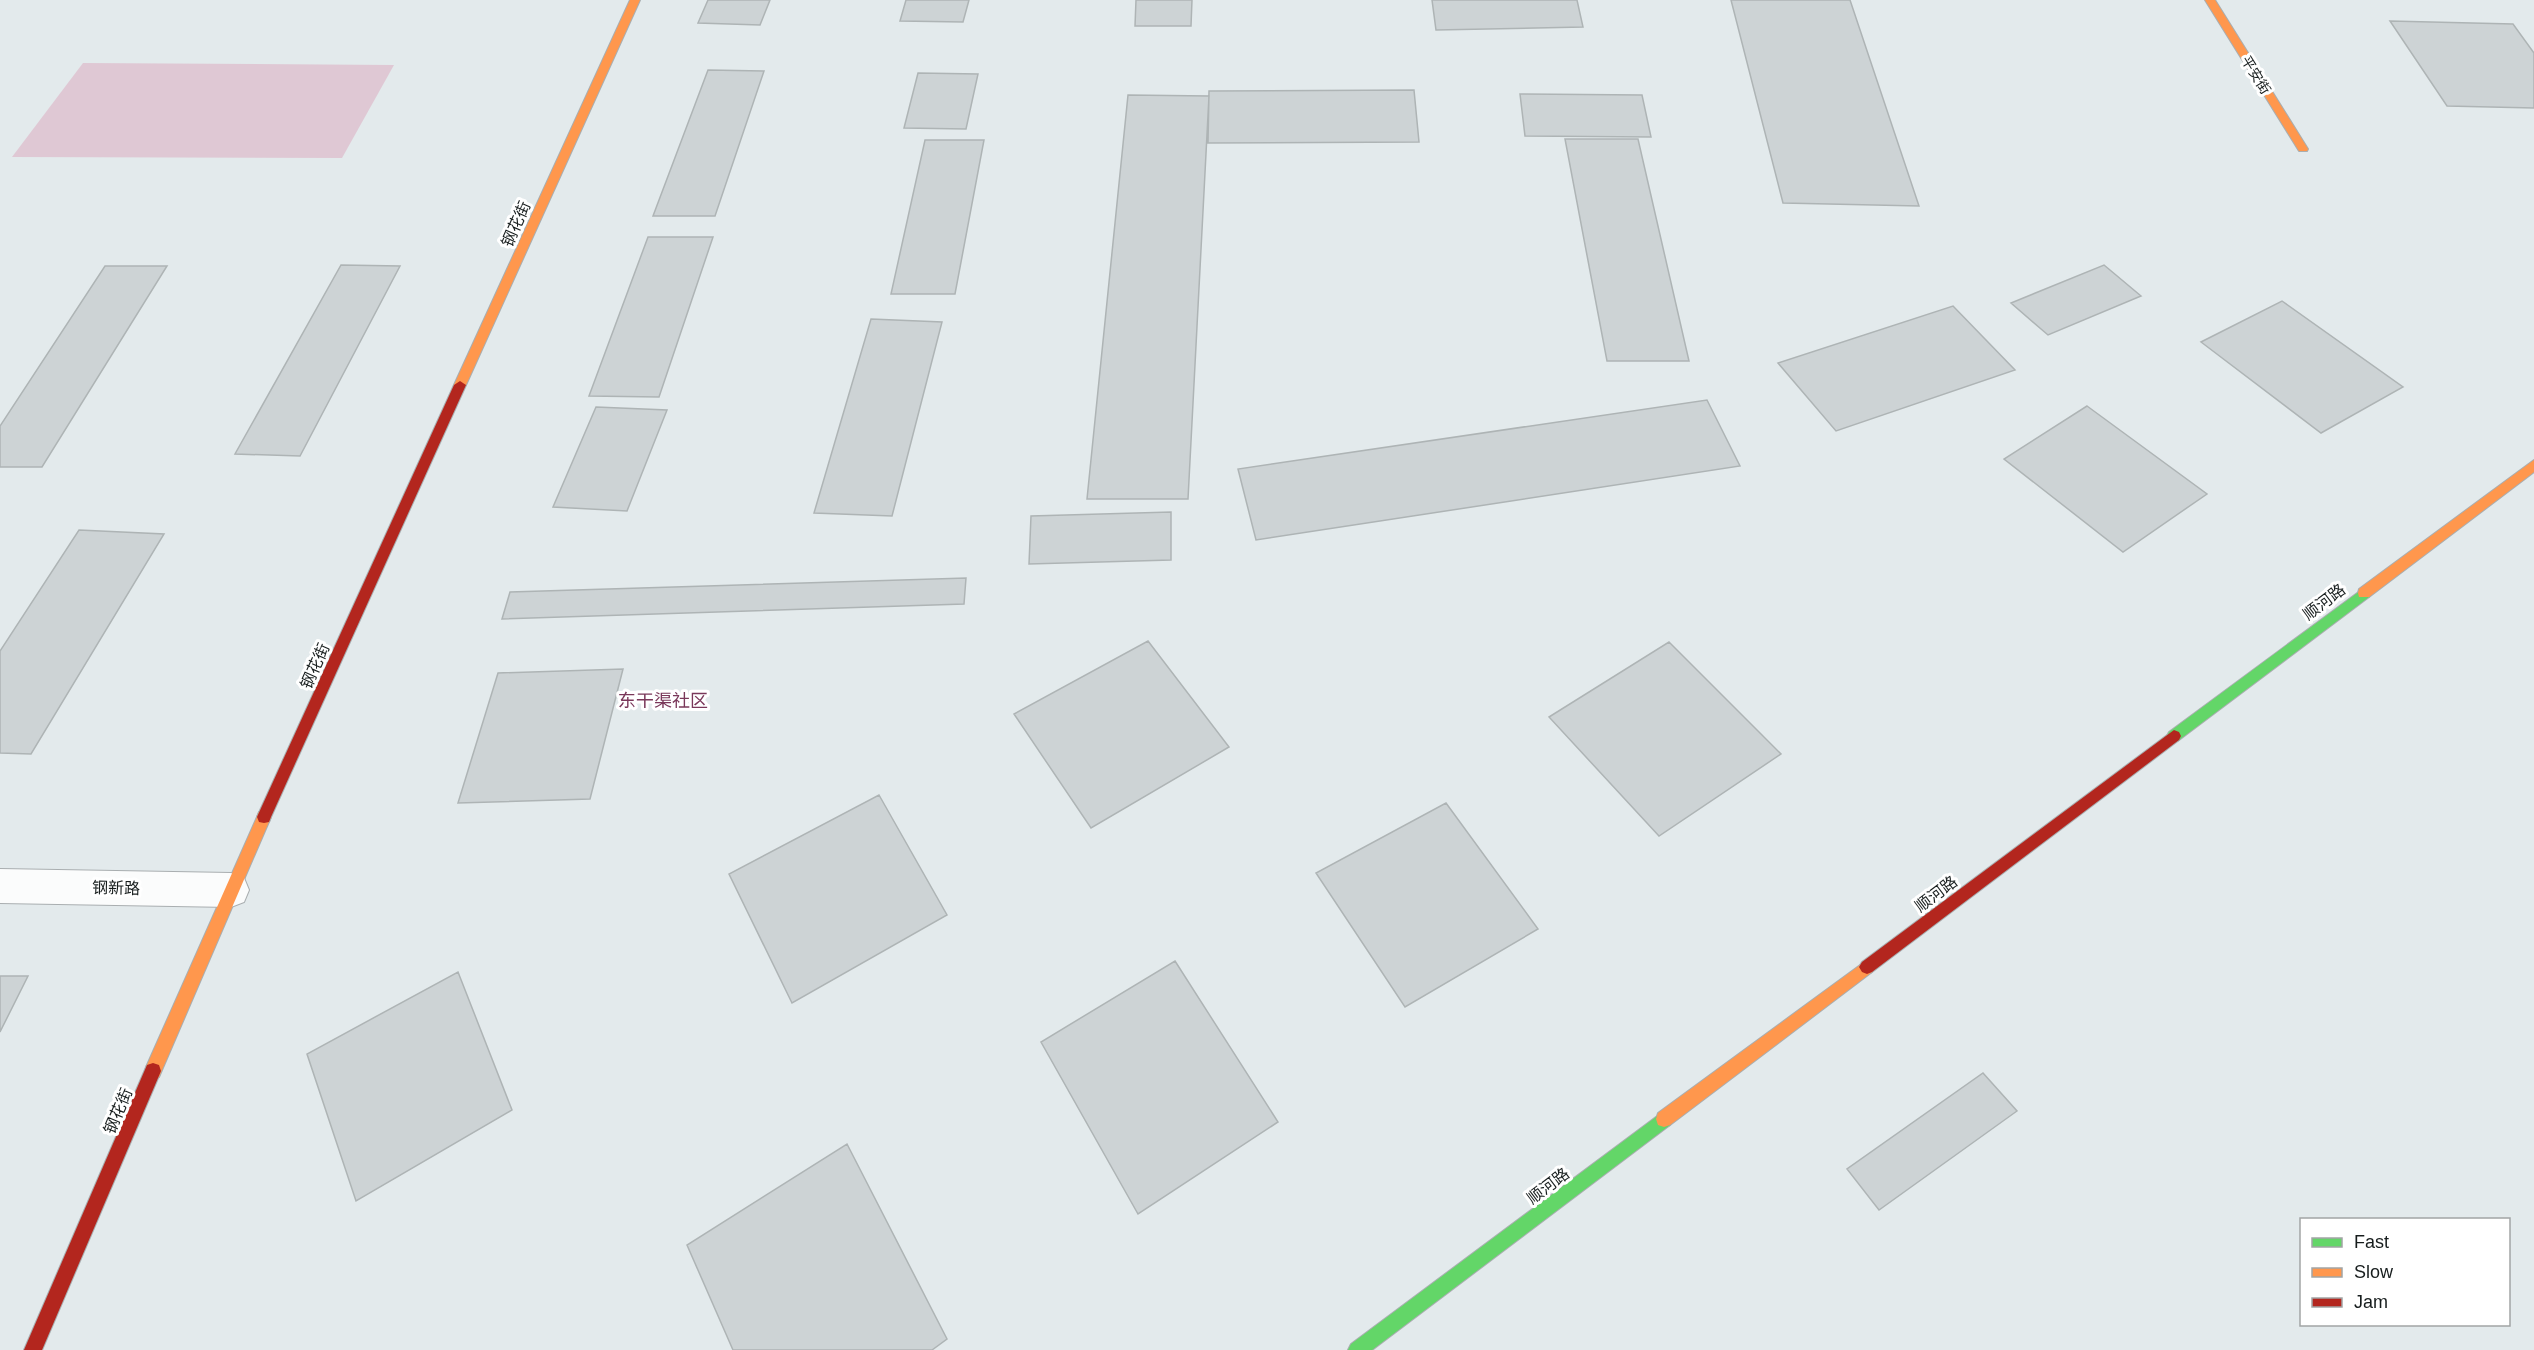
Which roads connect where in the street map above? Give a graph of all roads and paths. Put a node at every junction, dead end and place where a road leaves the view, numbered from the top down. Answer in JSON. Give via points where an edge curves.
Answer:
{"nodes":[{"id":1,"x":635,"y":0,"type":"edge"},
{"id":2,"x":2210,"y":0,"type":"edge"},
{"id":3,"x":2303,"y":149,"type":"dead end"},
{"id":4,"x":2534,"y":465,"type":"edge"},
{"id":5,"x":0,"y":886,"type":"edge"},
{"id":6,"x":231,"y":890,"type":"junction"},
{"id":7,"x":33,"y":1350,"type":"edge"},
{"id":8,"x":1358,"y":1350,"type":"edge"}],
"edges":[{"from":1,"to":6,"type":"street","name":"钢花街"},
{"from":2,"to":3,"type":"street","name":"平安街"},
{"from":4,"to":8,"type":"street","name":"顺河路"},
{"from":5,"to":6,"type":"street","name":"钢新路"},
{"from":6,"to":7,"type":"street","name":"钢花街"}]}
